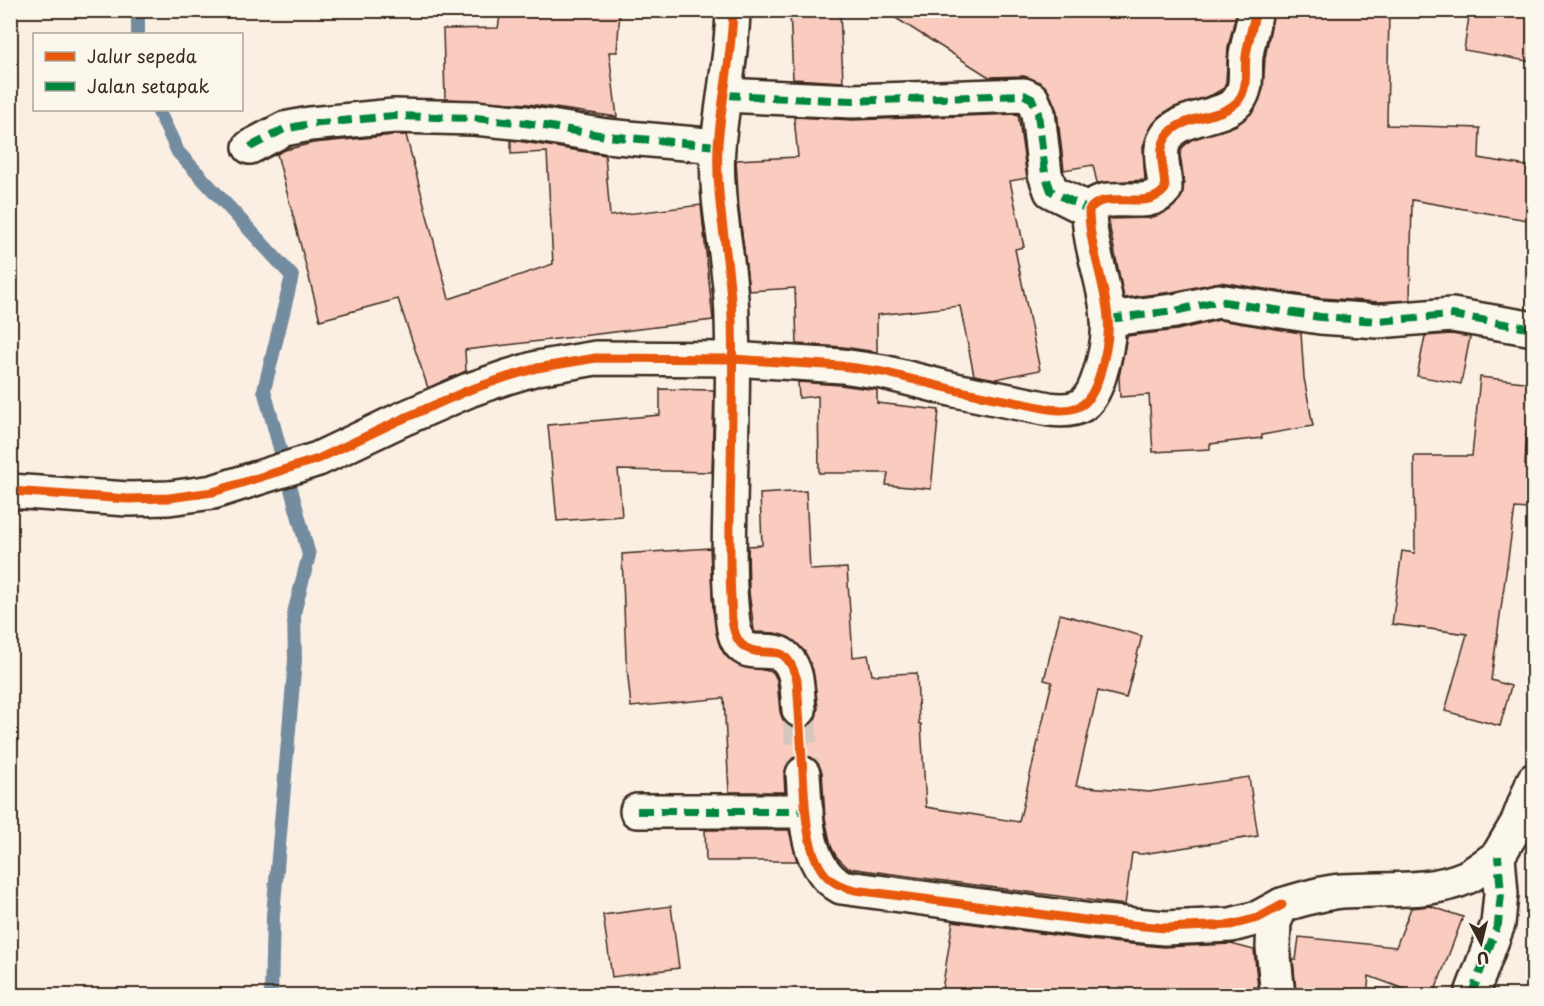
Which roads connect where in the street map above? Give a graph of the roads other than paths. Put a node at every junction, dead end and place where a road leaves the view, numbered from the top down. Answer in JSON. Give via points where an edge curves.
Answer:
{"nodes":[{"id":1,"x":734,"y":10,"type":"edge"},
{"id":2,"x":1256,"y":10,"type":"edge"},
{"id":3,"x":725,"y":95,"type":"junction"},
{"id":4,"x":718,"y":146,"type":"junction"},
{"id":5,"x":250,"y":147,"type":"dead end"},
{"id":6,"x":1089,"y":210,"type":"junction"},
{"id":7,"x":1108,"y":319,"type":"junction"},
{"id":8,"x":1533,"y":329,"type":"edge"},
{"id":9,"x":733,"y":358,"type":"junction"},
{"id":10,"x":10,"y":491,"type":"edge"},
{"id":11,"x":799,"y":710,"type":"tunnel mouth"},
{"id":12,"x":803,"y":774,"type":"tunnel mouth"},
{"id":13,"x":1533,"y":780,"type":"edge"},
{"id":14,"x":637,"y":811,"type":"dead end"},
{"id":15,"x":806,"y":811,"type":"junction"},
{"id":16,"x":1498,"y":856,"type":"junction"},
{"id":17,"x":1282,"y":905,"type":"junction"},
{"id":18,"x":1278,"y":996,"type":"edge"},
{"id":19,"x":1471,"y":996,"type":"edge"}],
"edges":[{"from":1,"to":3,"type":"street"},
{"from":2,"to":6,"type":"street","via":[[1246,56],[1245,88],[1231,107],[1178,125],[1169,134],[1162,147],[1165,189],[1160,195],[1146,200],[1099,201]]},
{"from":3,"to":4,"type":"street"},
{"from":3,"to":6,"type":"street","via":[[852,101],[1024,95],[1032,99],[1038,113],[1045,174],[1051,191]]},
{"from":4,"to":5,"type":"street","via":[[474,118],[394,116],[284,129]]},
{"from":4,"to":9,"type":"street"},
{"from":6,"to":7,"type":"street"},
{"from":7,"to":8,"type":"street","via":[[1218,301],[1320,317],[1378,321],[1452,315]]},
{"from":7,"to":9,"type":"street","via":[[1108,336],[1094,392],[1081,406],[1062,411],[883,372]]},
{"from":9,"to":10,"type":"street","via":[[596,358],[537,368],[440,402],[296,468],[213,492],[128,499]]},
{"from":9,"to":11,"type":"street","via":[[730,570],[734,632],[745,648],[785,656],[796,680]]},
{"from":12,"to":15,"type":"street"},
{"from":13,"to":16,"type":"street"},
{"from":14,"to":15,"type":"street"},
{"from":15,"to":17,"type":"street","via":[[819,868],[841,887],[855,890],[1165,928],[1231,925],[1258,918]]},
{"from":16,"to":17,"type":"street","via":[[1465,877],[1444,884],[1338,891]]},
{"from":16,"to":19,"type":"street","via":[[1501,910],[1495,938]]},
{"from":17,"to":18,"type":"street","via":[[1275,922],[1273,947]]}]}
